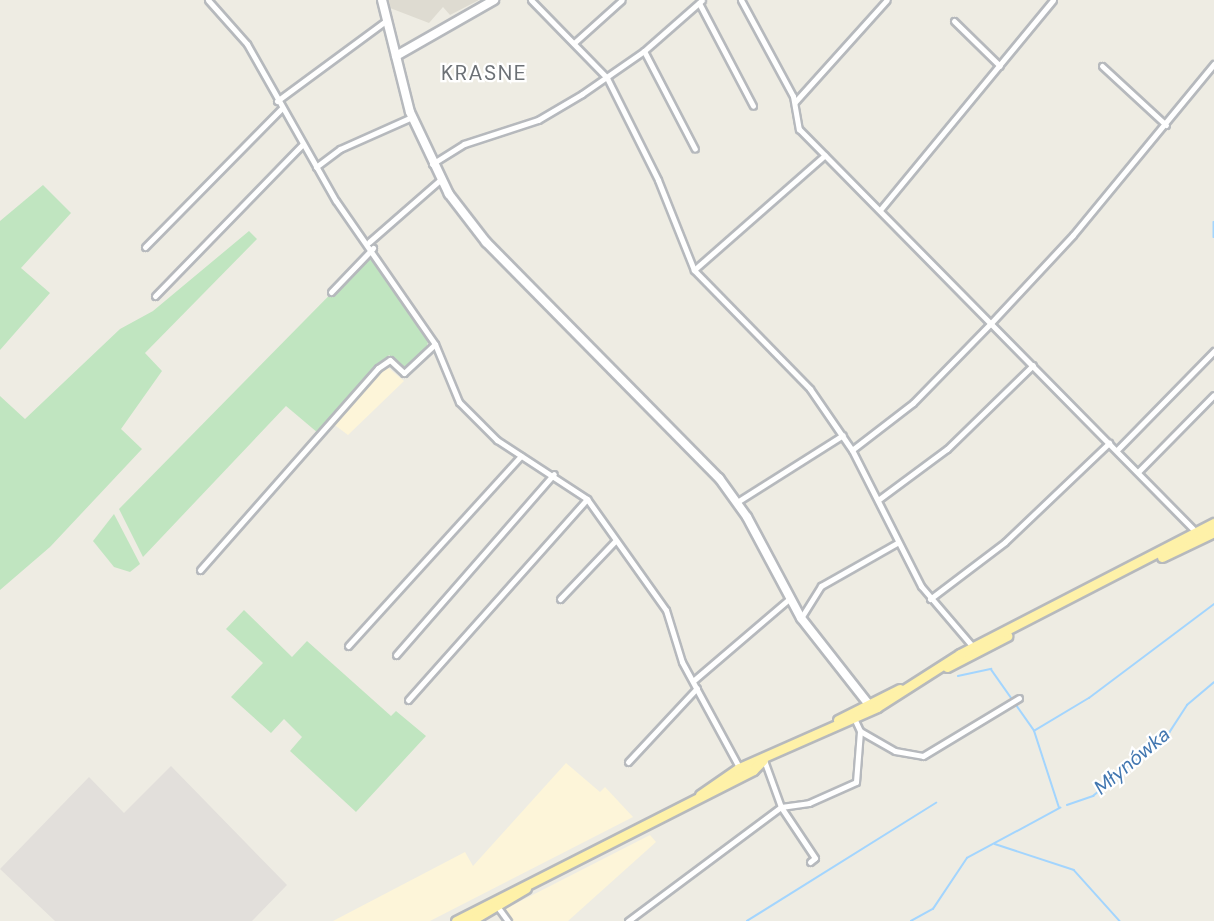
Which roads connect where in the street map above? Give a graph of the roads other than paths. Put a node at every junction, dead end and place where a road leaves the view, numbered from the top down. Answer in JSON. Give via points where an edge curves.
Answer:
{"nodes":[{"id":1,"x":208,"y":0,"type":"edge"},
{"id":2,"x":382,"y":0,"type":"edge"},
{"id":3,"x":494,"y":0,"type":"edge"},
{"id":4,"x":531,"y":0,"type":"edge"},
{"id":5,"x":622,"y":0,"type":"edge"},
{"id":6,"x":741,"y":0,"type":"edge"},
{"id":7,"x":887,"y":0,"type":"edge"},
{"id":8,"x":1053,"y":0,"type":"edge"},
{"id":9,"x":700,"y":2,"type":"edge"},
{"id":10,"x":387,"y":20,"type":"junction"},
{"id":11,"x":954,"y":21,"type":"dead end"},
{"id":12,"x":574,"y":43,"type":"junction"},
{"id":13,"x":644,"y":51,"type":"junction"},
{"id":14,"x":396,"y":56,"type":"junction"},
{"id":15,"x":1214,"y":64,"type":"edge"},
{"id":16,"x":1000,"y":66,"type":"junction"},
{"id":17,"x":1102,"y":66,"type":"dead end"},
{"id":18,"x":607,"y":78,"type":"junction"},
{"id":19,"x":277,"y":101,"type":"junction"},
{"id":20,"x":795,"y":102,"type":"junction"},
{"id":21,"x":753,"y":106,"type":"dead end"},
{"id":22,"x":281,"y":109,"type":"junction"},
{"id":23,"x":412,"y":117,"type":"junction"},
{"id":24,"x":1166,"y":125,"type":"junction"},
{"id":25,"x":302,"y":145,"type":"junction"},
{"id":26,"x":695,"y":149,"type":"dead end"},
{"id":27,"x":825,"y":155,"type":"junction"},
{"id":28,"x":432,"y":164,"type":"junction"},
{"id":29,"x":316,"y":167,"type":"junction"},
{"id":30,"x":440,"y":180,"type":"junction"},
{"id":31,"x":880,"y":210,"type":"junction"},
{"id":32,"x":369,"y":242,"type":"junction"},
{"id":33,"x":145,"y":247,"type":"dead end"},
{"id":34,"x":373,"y":248,"type":"junction"},
{"id":35,"x":694,"y":270,"type":"junction"},
{"id":36,"x":331,"y":292,"type":"dead end"},
{"id":37,"x":155,"y":296,"type":"dead end"},
{"id":38,"x":991,"y":323,"type":"junction"},
{"id":39,"x":435,"y":344,"type":"junction"},
{"id":40,"x":1214,"y":351,"type":"edge"},
{"id":41,"x":1033,"y":365,"type":"junction"},
{"id":42,"x":1214,"y":395,"type":"edge"},
{"id":43,"x":843,"y":435,"type":"junction"},
{"id":44,"x":1109,"y":442,"type":"junction"},
{"id":45,"x":852,"y":450,"type":"junction"},
{"id":46,"x":1118,"y":450,"type":"junction"},
{"id":47,"x":520,"y":456,"type":"junction"},
{"id":48,"x":1138,"y":472,"type":"junction"},
{"id":49,"x":554,"y":474,"type":"junction"},
{"id":50,"x":587,"y":499,"type":"junction"},
{"id":51,"x":878,"y":500,"type":"junction"},
{"id":52,"x":737,"y":502,"type":"junction"},
{"id":53,"x":1214,"y":523,"type":"edge"},
{"id":54,"x":1196,"y":532,"type":"junction"},
{"id":55,"x":1211,"y":534,"type":"edge"},
{"id":56,"x":614,"y":542,"type":"junction"},
{"id":57,"x":897,"y":543,"type":"junction"},
{"id":58,"x":1189,"y":545,"type":"junction"},
{"id":59,"x":1137,"y":567,"type":"junction"},
{"id":60,"x":200,"y":570,"type":"dead end"},
{"id":61,"x":560,"y":599,"type":"dead end"},
{"id":62,"x":789,"y":599,"type":"junction"},
{"id":63,"x":930,"y":599,"type":"junction"},
{"id":64,"x":801,"y":618,"type":"junction"},
{"id":65,"x":1016,"y":630,"type":"junction"},
{"id":66,"x":348,"y":646,"type":"dead end"},
{"id":67,"x":973,"y":647,"type":"junction"},
{"id":68,"x":987,"y":650,"type":"junction"},
{"id":69,"x":396,"y":655,"type":"dead end"},
{"id":70,"x":963,"y":662,"type":"junction"},
{"id":71,"x":937,"y":671,"type":"junction"},
{"id":72,"x":693,"y":681,"type":"junction"},
{"id":73,"x":908,"y":686,"type":"junction"},
{"id":74,"x":698,"y":688,"type":"junction"},
{"id":75,"x":1019,"y":698,"type":"dead end"},
{"id":76,"x":408,"y":700,"type":"dead end"},
{"id":77,"x":864,"y":704,"type":"junction"},
{"id":78,"x":877,"y":706,"type":"junction"},
{"id":79,"x":857,"y":717,"type":"junction"},
{"id":80,"x":830,"y":726,"type":"junction"},
{"id":81,"x":860,"y":730,"type":"junction"},
{"id":82,"x":764,"y":760,"type":"junction"},
{"id":83,"x":628,"y":762,"type":"dead end"},
{"id":84,"x":739,"y":768,"type":"junction"},
{"id":85,"x":750,"y":772,"type":"junction"},
{"id":86,"x":730,"y":783,"type":"junction"},
{"id":87,"x":700,"y":795,"type":"junction"},
{"id":88,"x":781,"y":807,"type":"junction"},
{"id":89,"x":810,"y":862,"type":"dead end"},
{"id":90,"x":551,"y":872,"type":"junction"},
{"id":91,"x":497,"y":906,"type":"junction"},
{"id":92,"x":456,"y":921,"type":"edge"},
{"id":93,"x":470,"y":921,"type":"edge"},
{"id":94,"x":508,"y":921,"type":"edge"},
{"id":95,"x":628,"y":921,"type":"edge"}],
"edges":[{"from":1,"to":19,"type":"street","via":[[247,44]]},
{"from":2,"to":10,"type":"street"},
{"from":3,"to":14,"type":"street"},
{"from":4,"to":12,"type":"street"},
{"from":5,"to":12,"type":"street"},
{"from":6,"to":20,"type":"street"},
{"from":7,"to":20,"type":"street"},
{"from":8,"to":16,"type":"street"},
{"from":9,"to":13,"type":"street"},
{"from":9,"to":21,"type":"street"},
{"from":10,"to":14,"type":"street"},
{"from":10,"to":19,"type":"street"},
{"from":11,"to":16,"type":"street"},
{"from":12,"to":18,"type":"street"},
{"from":13,"to":18,"type":"street"},
{"from":13,"to":26,"type":"street"},
{"from":14,"to":23,"type":"street"},
{"from":15,"to":24,"type":"street"},
{"from":16,"to":31,"type":"street"},
{"from":17,"to":24,"type":"street"},
{"from":18,"to":28,"type":"street","via":[[538,120],[464,144]]},
{"from":18,"to":35,"type":"street","via":[[658,180]]},
{"from":19,"to":22,"type":"street"},
{"from":20,"to":27,"type":"street","via":[[799,129]]},
{"from":22,"to":25,"type":"street"},
{"from":22,"to":33,"type":"street"},
{"from":23,"to":28,"type":"street"},
{"from":23,"to":29,"type":"street","via":[[340,149]]},
{"from":24,"to":38,"type":"street"},
{"from":25,"to":29,"type":"street"},
{"from":25,"to":37,"type":"street"},
{"from":27,"to":31,"type":"street"},
{"from":27,"to":35,"type":"street"},
{"from":28,"to":30,"type":"street"},
{"from":29,"to":32,"type":"street"},
{"from":30,"to":32,"type":"street"},
{"from":30,"to":52,"type":"street","via":[[486,242],[571,323]]},
{"from":31,"to":38,"type":"street"},
{"from":32,"to":34,"type":"street"},
{"from":34,"to":36,"type":"street"},
{"from":34,"to":39,"type":"street"},
{"from":35,"to":43,"type":"street","via":[[782,355]]},
{"from":38,"to":41,"type":"street"},
{"from":38,"to":45,"type":"street","via":[[913,403]]},
{"from":39,"to":47,"type":"street","via":[[459,402]]},
{"from":39,"to":60,"type":"street","via":[[405,373],[390,360],[378,368]]},
{"from":40,"to":46,"type":"street"},
{"from":41,"to":44,"type":"street"},
{"from":41,"to":51,"type":"street","via":[[947,449]]},
{"from":42,"to":48,"type":"street"},
{"from":43,"to":45,"type":"street"},
{"from":43,"to":52,"type":"street"},
{"from":44,"to":46,"type":"street"},
{"from":44,"to":63,"type":"street","via":[[1005,542]]},
{"from":45,"to":51,"type":"street"},
{"from":46,"to":48,"type":"street"},
{"from":47,"to":49,"type":"street"},
{"from":47,"to":66,"type":"street"},
{"from":48,"to":54,"type":"street"},
{"from":49,"to":50,"type":"street"},
{"from":49,"to":69,"type":"street"},
{"from":50,"to":56,"type":"street"},
{"from":50,"to":76,"type":"street"},
{"from":51,"to":57,"type":"street"},
{"from":52,"to":62,"type":"street"},
{"from":53,"to":54,"type":"main road"},
{"from":54,"to":55,"type":"street"},
{"from":54,"to":58,"type":"street"},
{"from":54,"to":59,"type":"main road"},
{"from":55,"to":58,"type":"main road"},
{"from":56,"to":61,"type":"street"},
{"from":56,"to":72,"type":"street","via":[[666,610]]},
{"from":57,"to":63,"type":"street"},
{"from":57,"to":64,"type":"street","via":[[821,586]]},
{"from":58,"to":59,"type":"main road"},
{"from":59,"to":65,"type":"main road"},
{"from":62,"to":64,"type":"street"},
{"from":62,"to":72,"type":"street"},
{"from":63,"to":67,"type":"street"},
{"from":64,"to":77,"type":"street","via":[[841,666]]},
{"from":65,"to":67,"type":"main road"},
{"from":65,"to":68,"type":"main road"},
{"from":67,"to":68,"type":"street"},
{"from":67,"to":70,"type":"street"},
{"from":67,"to":71,"type":"main road"},
{"from":68,"to":70,"type":"main road"},
{"from":70,"to":71,"type":"main road"},
{"from":71,"to":73,"type":"main road"},
{"from":72,"to":74,"type":"street"},
{"from":73,"to":77,"type":"main road"},
{"from":73,"to":78,"type":"main road"},
{"from":74,"to":83,"type":"street"},
{"from":74,"to":84,"type":"street"},
{"from":75,"to":81,"type":"street","via":[[923,756],[895,751]]},
{"from":77,"to":78,"type":"street"},
{"from":77,"to":79,"type":"street"},
{"from":77,"to":80,"type":"main road"},
{"from":78,"to":79,"type":"main road"},
{"from":79,"to":80,"type":"main road"},
{"from":79,"to":81,"type":"street"},
{"from":80,"to":82,"type":"main road"},
{"from":81,"to":88,"type":"street","via":[[856,782],[809,803]]},
{"from":82,"to":84,"type":"main road"},
{"from":82,"to":85,"type":"main road"},
{"from":82,"to":88,"type":"street"},
{"from":84,"to":85,"type":"street"},
{"from":84,"to":86,"type":"street"},
{"from":84,"to":87,"type":"main road"},
{"from":85,"to":86,"type":"main road"},
{"from":86,"to":87,"type":"main road"},
{"from":87,"to":90,"type":"main road"},
{"from":88,"to":89,"type":"street","via":[[815,858]]},
{"from":88,"to":95,"type":"street"},
{"from":90,"to":91,"type":"main road"},
{"from":90,"to":92,"type":"main road"},
{"from":91,"to":93,"type":"main road"},
{"from":91,"to":94,"type":"street"}]}
